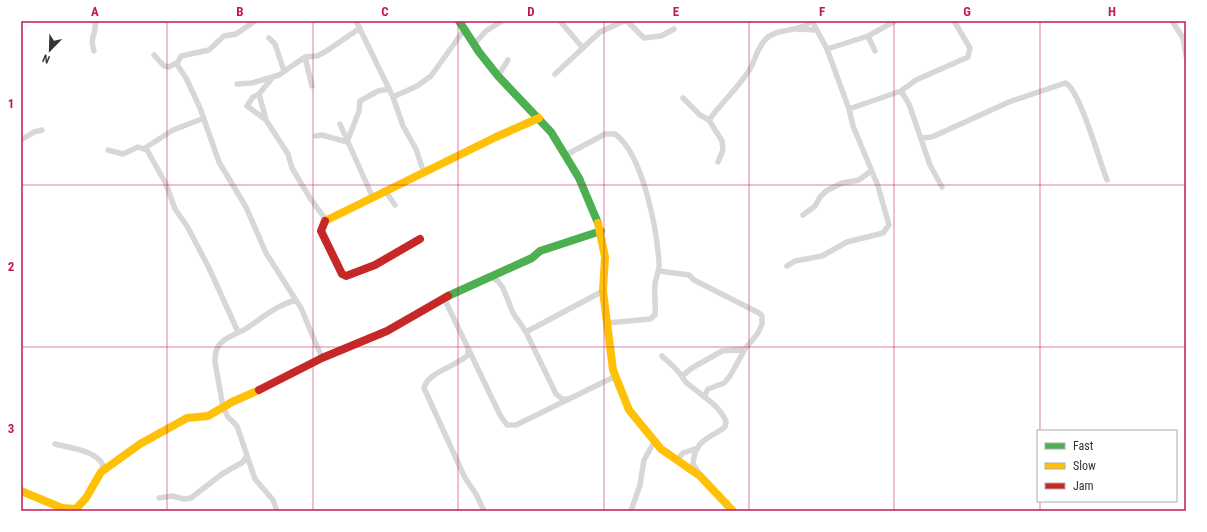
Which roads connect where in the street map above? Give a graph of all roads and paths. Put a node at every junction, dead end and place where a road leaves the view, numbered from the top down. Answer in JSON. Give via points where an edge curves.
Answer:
{"nodes":[{"id":1,"x":96,"y":21,"type":"edge"},
{"id":2,"x":255,"y":21,"type":"edge"},
{"id":3,"x":356,"y":21,"type":"edge"},
{"id":4,"x":459,"y":21,"type":"edge"},
{"id":5,"x":502,"y":21,"type":"edge"},
{"id":6,"x":560,"y":21,"type":"edge"},
{"id":7,"x":624,"y":21,"type":"edge"},
{"id":8,"x":627,"y":21,"type":"edge"},
{"id":9,"x":811,"y":21,"type":"edge"},
{"id":10,"x":895,"y":21,"type":"edge"},
{"id":11,"x":954,"y":21,"type":"edge"},
{"id":12,"x":1172,"y":21,"type":"edge"},
{"id":13,"x":360,"y":28,"type":"junction"},
{"id":14,"x":674,"y":29,"type":"dead end"},
{"id":15,"x":796,"y":29,"type":"junction"},
{"id":16,"x":464,"y":30,"type":"junction"},
{"id":17,"x":816,"y":30,"type":"junction"},
{"id":18,"x":868,"y":36,"type":"junction"},
{"id":19,"x":269,"y":38,"type":"dead end"},
{"id":20,"x":474,"y":44,"type":"junction"},
{"id":21,"x":582,"y":47,"type":"junction"},
{"id":22,"x":827,"y":49,"type":"junction"},
{"id":23,"x":875,"y":51,"type":"dead end"},
{"id":24,"x":94,"y":52,"type":"dead end"},
{"id":25,"x":154,"y":55,"type":"dead end"},
{"id":26,"x":1186,"y":56,"type":"edge"},
{"id":27,"x":305,"y":57,"type":"junction"},
{"id":28,"x":508,"y":60,"type":"dead end"},
{"id":29,"x":176,"y":63,"type":"junction"},
{"id":30,"x":284,"y":71,"type":"junction"},
{"id":31,"x":555,"y":74,"type":"dead end"},
{"id":32,"x":498,"y":76,"type":"junction"},
{"id":33,"x":273,"y":77,"type":"junction"},
{"id":34,"x":237,"y":84,"type":"dead end"},
{"id":35,"x":312,"y":86,"type":"dead end"},
{"id":36,"x":390,"y":89,"type":"junction"},
{"id":37,"x":901,"y":91,"type":"junction"},
{"id":38,"x":259,"y":94,"type":"junction"},
{"id":39,"x":393,"y":97,"type":"junction"},
{"id":40,"x":683,"y":98,"type":"dead end"},
{"id":41,"x":849,"y":109,"type":"junction"},
{"id":42,"x":539,"y":118,"type":"junction"},
{"id":43,"x":202,"y":119,"type":"junction"},
{"id":44,"x":266,"y":120,"type":"junction"},
{"id":45,"x":709,"y":120,"type":"junction"},
{"id":46,"x":340,"y":124,"type":"dead end"},
{"id":47,"x":42,"y":130,"type":"dead end"},
{"id":48,"x":316,"y":136,"type":"dead end"},
{"id":49,"x":921,"y":138,"type":"junction"},
{"id":50,"x":21,"y":140,"type":"edge"},
{"id":51,"x":347,"y":142,"type":"junction"},
{"id":52,"x":145,"y":148,"type":"junction"},
{"id":53,"x":108,"y":150,"type":"dead end"},
{"id":54,"x":566,"y":155,"type":"junction"},
{"id":55,"x":718,"y":162,"type":"dead end"},
{"id":56,"x":872,"y":171,"type":"junction"},
{"id":57,"x":424,"y":173,"type":"junction"},
{"id":58,"x":1107,"y":180,"type":"dead end"},
{"id":59,"x":942,"y":187,"type":"dead end"},
{"id":60,"x":386,"y":192,"type":"junction"},
{"id":61,"x":373,"y":198,"type":"junction"},
{"id":62,"x":395,"y":204,"type":"dead end"},
{"id":63,"x":803,"y":215,"type":"dead end"},
{"id":64,"x":326,"y":220,"type":"junction"},
{"id":65,"x":597,"y":222,"type":"junction"},
{"id":66,"x":601,"y":231,"type":"junction"},
{"id":67,"x":590,"y":234,"type":"junction"},
{"id":68,"x":420,"y":239,"type":"dead end"},
{"id":69,"x":787,"y":266,"type":"dead end"},
{"id":70,"x":660,"y":271,"type":"junction"},
{"id":71,"x":487,"y":277,"type":"junction"},
{"id":72,"x":603,"y":291,"type":"junction"},
{"id":73,"x":454,"y":294,"type":"junction"},
{"id":74,"x":444,"y":298,"type":"junction"},
{"id":75,"x":296,"y":300,"type":"junction"},
{"id":76,"x":448,"y":308,"type":"junction"},
{"id":77,"x":759,"y":313,"type":"junction"},
{"id":78,"x":768,"y":314,"type":"dead end"},
{"id":79,"x":606,"y":323,"type":"junction"},
{"id":80,"x":238,"y":332,"type":"junction"},
{"id":81,"x":526,"y":332,"type":"junction"},
{"id":82,"x":468,"y":349,"type":"junction"},
{"id":83,"x":745,"y":349,"type":"junction"},
{"id":84,"x":662,"y":356,"type":"dead end"},
{"id":85,"x":322,"y":358,"type":"junction"},
{"id":86,"x":616,"y":376,"type":"junction"},
{"id":87,"x":682,"y":376,"type":"junction"},
{"id":88,"x":557,"y":396,"type":"junction"},
{"id":89,"x":704,"y":397,"type":"junction"},
{"id":90,"x":569,"y":399,"type":"junction"},
{"id":91,"x":556,"y":406,"type":"junction"},
{"id":92,"x":223,"y":407,"type":"junction"},
{"id":93,"x":654,"y":442,"type":"junction"},
{"id":94,"x":55,"y":444,"type":"dead end"},
{"id":95,"x":698,"y":448,"type":"junction"},
{"id":96,"x":246,"y":457,"type":"junction"},
{"id":97,"x":676,"y":460,"type":"junction"},
{"id":98,"x":101,"y":472,"type":"junction"},
{"id":99,"x":705,"y":481,"type":"junction"},
{"id":100,"x":21,"y":491,"type":"edge"},
{"id":101,"x":159,"y":498,"type":"dead end"},
{"id":102,"x":277,"y":511,"type":"edge"},
{"id":103,"x":484,"y":511,"type":"edge"},
{"id":104,"x":631,"y":511,"type":"edge"},
{"id":105,"x":733,"y":511,"type":"edge"}],
"edges":[{"from":1,"to":24,"type":"street","via":[[91,41]]},
{"from":2,"to":29,"type":"street","via":[[236,34],[224,36],[209,50],[181,56]]},
{"from":3,"to":13,"type":"street"},
{"from":4,"to":16,"type":"street"},
{"from":5,"to":20,"type":"street","via":[[486,31]]},
{"from":6,"to":21,"type":"street"},
{"from":7,"to":21,"type":"street","via":[[600,32]]},
{"from":8,"to":14,"type":"street","via":[[644,38],[661,36]]},
{"from":9,"to":15,"type":"street"},
{"from":9,"to":17,"type":"street"},
{"from":10,"to":18,"type":"street"},
{"from":11,"to":37,"type":"street","via":[[970,48],[968,58],[916,80]]},
{"from":12,"to":26,"type":"street","via":[[1183,38]]},
{"from":13,"to":27,"type":"street","via":[[325,52]]},
{"from":13,"to":36,"type":"street"},
{"from":15,"to":17,"type":"street"},
{"from":15,"to":45,"type":"street","via":[[783,30],[766,38],[749,70]]},
{"from":16,"to":20,"type":"street"},
{"from":16,"to":39,"type":"street","via":[[428,79]]},
{"from":17,"to":22,"type":"street"},
{"from":18,"to":22,"type":"street"},
{"from":18,"to":23,"type":"street"},
{"from":19,"to":30,"type":"street","via":[[276,44]]},
{"from":20,"to":32,"type":"street"},
{"from":21,"to":31,"type":"street"},
{"from":22,"to":41,"type":"street"},
{"from":25,"to":29,"type":"street","via":[[166,67]]},
{"from":27,"to":30,"type":"street"},
{"from":27,"to":35,"type":"street"},
{"from":28,"to":32,"type":"street"},
{"from":29,"to":43,"type":"street","via":[[200,108]]},
{"from":30,"to":33,"type":"street"},
{"from":32,"to":42,"type":"street"},
{"from":33,"to":34,"type":"street"},
{"from":33,"to":38,"type":"street"},
{"from":36,"to":39,"type":"street"},
{"from":36,"to":51,"type":"street","via":[[374,93],[360,101],[359,111]]},
{"from":37,"to":41,"type":"street"},
{"from":37,"to":49,"type":"street","via":[[909,104]]},
{"from":38,"to":44,"type":"street"},
{"from":38,"to":44,"type":"street","via":[[253,97],[247,106]]},
{"from":39,"to":57,"type":"street"},
{"from":40,"to":45,"type":"street","via":[[700,116]]},
{"from":41,"to":56,"type":"street","via":[[853,126]]},
{"from":42,"to":54,"type":"street"},
{"from":42,"to":57,"type":"street"},
{"from":43,"to":52,"type":"street","via":[[173,130]]},
{"from":43,"to":75,"type":"street","via":[[219,162],[246,207],[266,254]]},
{"from":44,"to":64,"type":"street","via":[[288,154],[292,168]]},
{"from":45,"to":55,"type":"street","via":[[723,145]]},
{"from":46,"to":51,"type":"street"},
{"from":47,"to":50,"type":"street"},
{"from":48,"to":51,"type":"street","via":[[322,134]]},
{"from":49,"to":58,"type":"street","via":[[932,137],[1009,102],[1065,83],[1070,86],[1082,107]]},
{"from":49,"to":59,"type":"street"},
{"from":51,"to":61,"type":"street"},
{"from":52,"to":53,"type":"street","via":[[138,147],[123,154]]},
{"from":52,"to":80,"type":"street","via":[[158,168],[174,209],[187,226],[209,268]]},
{"from":54,"to":65,"type":"street"},
{"from":54,"to":70,"type":"street","via":[[610,133],[625,144],[652,211]]},
{"from":56,"to":63,"type":"street","via":[[859,180],[842,183],[826,191],[815,206]]},
{"from":56,"to":69,"type":"street","via":[[888,218],[888,229],[880,234],[847,242],[822,256],[795,261]]},
{"from":57,"to":60,"type":"street"},
{"from":60,"to":61,"type":"street"},
{"from":60,"to":62,"type":"street"},
{"from":61,"to":64,"type":"street"},
{"from":64,"to":68,"type":"street","via":[[321,234],[344,275],[373,267]]},
{"from":65,"to":66,"type":"street"},
{"from":65,"to":67,"type":"street"},
{"from":66,"to":67,"type":"street"},
{"from":66,"to":72,"type":"street","via":[[605,257]]},
{"from":67,"to":71,"type":"street","via":[[540,251],[532,258]]},
{"from":70,"to":77,"type":"street","via":[[688,275],[732,301]]},
{"from":70,"to":79,"type":"street","via":[[655,282],[656,310],[653,318]]},
{"from":71,"to":73,"type":"street"},
{"from":71,"to":81,"type":"street","via":[[498,281]]},
{"from":72,"to":79,"type":"street"},
{"from":72,"to":81,"type":"street"},
{"from":73,"to":74,"type":"street"},
{"from":73,"to":76,"type":"street"},
{"from":74,"to":76,"type":"street"},
{"from":74,"to":85,"type":"street","via":[[388,331]]},
{"from":75,"to":80,"type":"street","via":[[275,309]]},
{"from":75,"to":85,"type":"street"},
{"from":76,"to":82,"type":"street"},
{"from":77,"to":78,"type":"street"},
{"from":77,"to":83,"type":"street","via":[[763,319],[761,328]]},
{"from":79,"to":86,"type":"street"},
{"from":80,"to":92,"type":"street","via":[[221,342],[215,354]]},
{"from":81,"to":88,"type":"street"},
{"from":82,"to":91,"type":"street","via":[[507,425],[516,425]]},
{"from":82,"to":103,"type":"street","via":[[468,355],[460,361],[429,377],[424,388],[465,478]]},
{"from":83,"to":87,"type":"street","via":[[722,351]]},
{"from":83,"to":89,"type":"street","via":[[727,381],[708,389]]},
{"from":84,"to":87,"type":"street"},
{"from":85,"to":92,"type":"street"},
{"from":86,"to":90,"type":"street"},
{"from":86,"to":93,"type":"street","via":[[629,410]]},
{"from":87,"to":89,"type":"street","via":[[687,384],[697,389]]},
{"from":88,"to":90,"type":"street"},
{"from":88,"to":91,"type":"street"},
{"from":89,"to":95,"type":"street","via":[[724,417],[726,424],[723,429],[711,434]]},
{"from":90,"to":91,"type":"street"},
{"from":92,"to":96,"type":"street","via":[[237,426]]},
{"from":92,"to":98,"type":"street","via":[[208,416],[187,418],[140,444]]},
{"from":93,"to":97,"type":"street"},
{"from":93,"to":104,"type":"street","via":[[644,460],[640,485]]},
{"from":94,"to":98,"type":"street","via":[[97,457],[102,465]]},
{"from":95,"to":97,"type":"street","via":[[683,453]]},
{"from":95,"to":99,"type":"street","via":[[694,456],[694,467]]},
{"from":96,"to":101,"type":"street","via":[[244,462],[222,474],[191,498]]},
{"from":96,"to":102,"type":"street","via":[[255,479],[272,500]]},
{"from":97,"to":99,"type":"street"},
{"from":98,"to":100,"type":"street","via":[[80,506],[72,510]]},
{"from":99,"to":105,"type":"street"}]}
